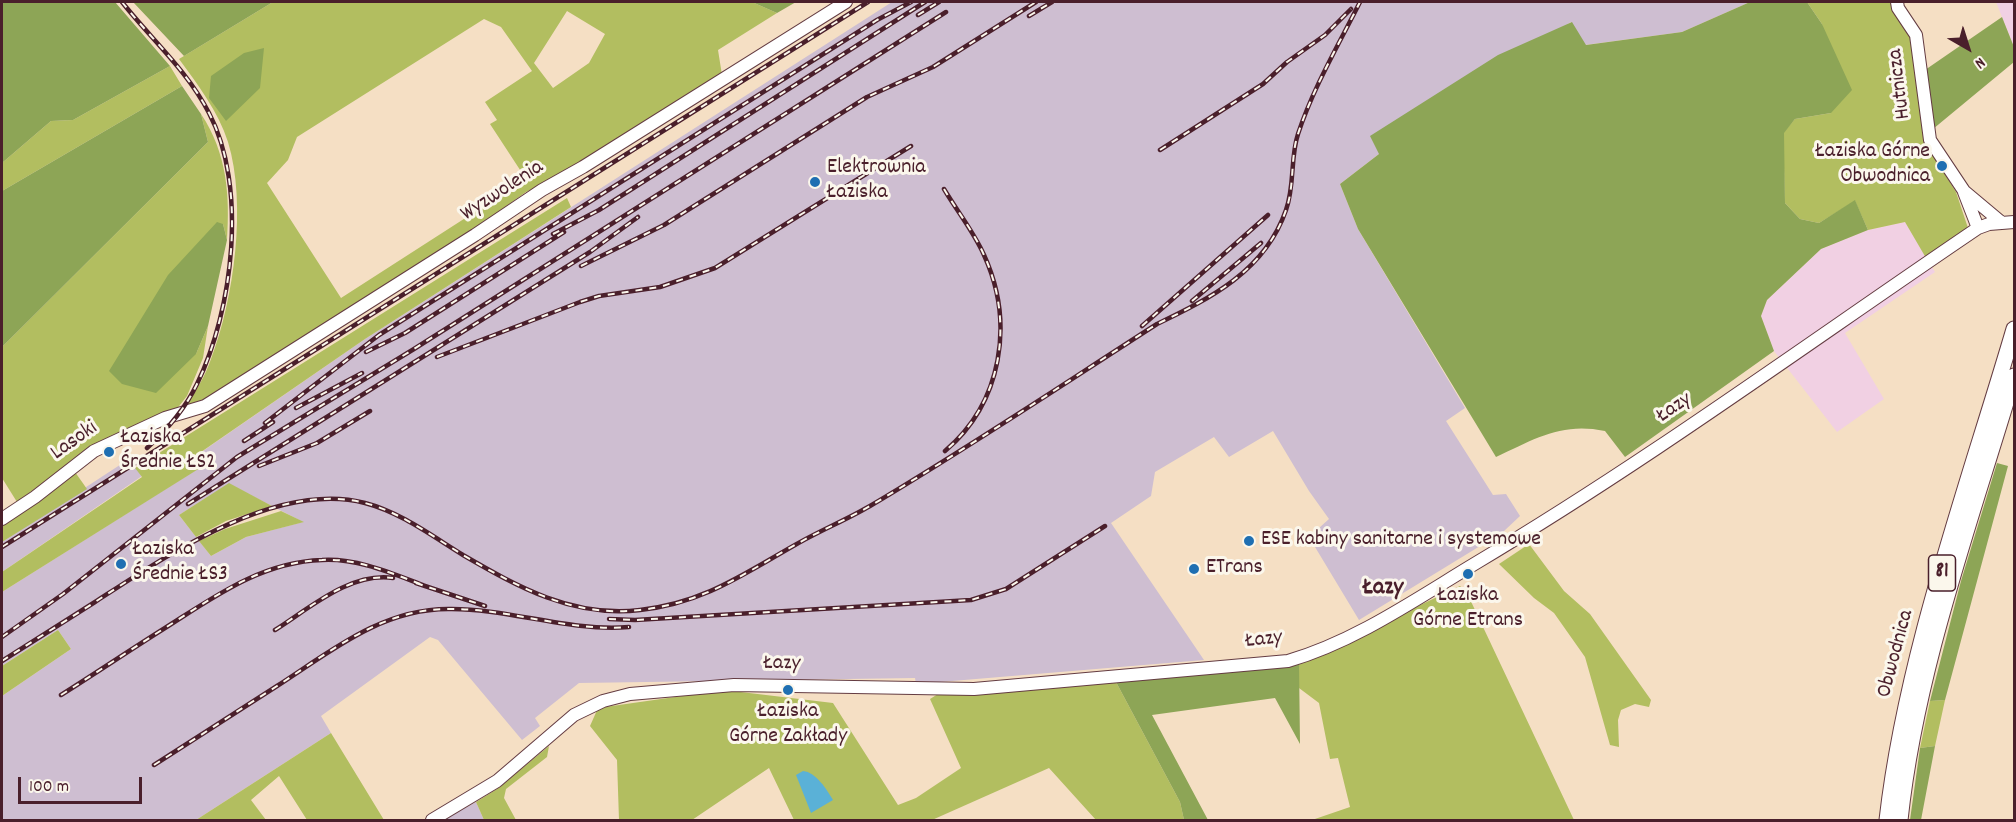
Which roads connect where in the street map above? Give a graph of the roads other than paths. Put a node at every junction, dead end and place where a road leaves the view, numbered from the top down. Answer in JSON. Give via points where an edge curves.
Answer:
{"nodes":[{"id":1,"x":846,"y":2,"type":"edge"},
{"id":2,"x":1898,"y":2,"type":"edge"},
{"id":3,"x":1964,"y":191,"type":"junction"},
{"id":4,"x":2001,"y":222,"type":"junction"},
{"id":5,"x":2014,"y":222,"type":"edge"},
{"id":6,"x":1978,"y":228,"type":"junction"},
{"id":7,"x":2014,"y":329,"type":"edge"},
{"id":8,"x":2014,"y":376,"type":"edge"},
{"id":9,"x":180,"y":413,"type":"joint"},
{"id":10,"x":2,"y":519,"type":"edge"},
{"id":11,"x":432,"y":820,"type":"edge"},
{"id":12,"x":1887,"y":820,"type":"edge"},
{"id":13,"x":1900,"y":820,"type":"edge"}],
"edges":[{"from":1,"to":9,"type":"street","name":"Wyzwolenia","via":[[542,190],[205,406]]},
{"from":2,"to":3,"type":"street","name":"Hutnicza","via":[[1916,35],[1930,140]]},
{"from":3,"to":4,"type":"street"},
{"from":3,"to":6,"type":"street"},
{"from":4,"to":5,"type":"street","name":"Łazy"},
{"from":4,"to":6,"type":"street","name":"Łazy"},
{"from":6,"to":11,"type":"street","name":"Łazy","via":[[1586,494],[1365,628],[1318,652],[1288,661],[975,688],[734,685],[630,694],[574,715],[497,781]]},
{"from":7,"to":12,"type":"main road","name":"Obwodnica","number":"81","via":[[1918,655]]},
{"from":8,"to":13,"type":"main road","name":"Obwodnica","number":"81","via":[[1925,682]]},
{"from":9,"to":10,"type":"street","name":"Lasoki","via":[[94,451]]}]}
